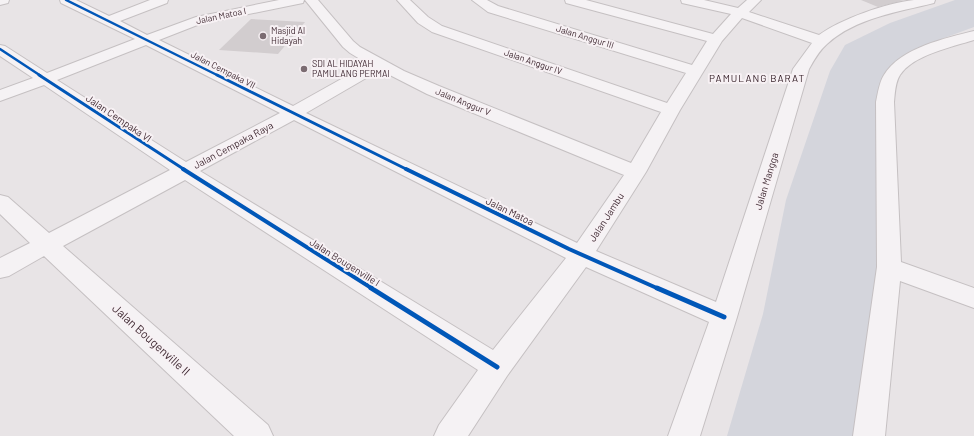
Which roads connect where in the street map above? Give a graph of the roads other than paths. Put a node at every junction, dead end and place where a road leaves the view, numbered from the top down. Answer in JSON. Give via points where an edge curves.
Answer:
{"nodes":[{"id":1,"x":3,"y":0,"type":"edge"},
{"id":2,"x":162,"y":0,"type":"edge"},
{"id":3,"x":298,"y":0,"type":"edge"},
{"id":4,"x":312,"y":0,"type":"edge"},
{"id":5,"x":403,"y":0,"type":"edge"},
{"id":6,"x":478,"y":0,"type":"edge"},
{"id":7,"x":571,"y":0,"type":"edge"},
{"id":8,"x":687,"y":0,"type":"edge"},
{"id":9,"x":717,"y":0,"type":"edge"},
{"id":10,"x":930,"y":0,"type":"edge"},
{"id":11,"x":0,"y":1,"type":"edge"},
{"id":12,"x":71,"y":1,"type":"edge"},
{"id":13,"x":742,"y":8,"type":"edge"},
{"id":14,"x":110,"y":20,"type":"junction"},
{"id":15,"x":974,"y":35,"type":"edge"},
{"id":16,"x":716,"y":39,"type":"junction"},
{"id":17,"x":146,"y":40,"type":"junction"},
{"id":18,"x":821,"y":41,"type":"junction"},
{"id":19,"x":0,"y":49,"type":"edge"},
{"id":20,"x":379,"y":64,"type":"junction"},
{"id":21,"x":695,"y":71,"type":"junction"},
{"id":22,"x":46,"y":79,"type":"junction"},
{"id":23,"x":0,"y":96,"type":"edge"},
{"id":24,"x":671,"y":110,"type":"junction"},
{"id":25,"x":292,"y":114,"type":"junction"},
{"id":26,"x":185,"y":170,"type":"junction"},
{"id":27,"x":636,"y":172,"type":"junction"},
{"id":28,"x":0,"y":202,"type":"edge"},
{"id":29,"x":46,"y":244,"type":"junction"},
{"id":30,"x":582,"y":254,"type":"junction"},
{"id":31,"x":889,"y":267,"type":"junction"},
{"id":32,"x":0,"y":269,"type":"edge"},
{"id":33,"x":974,"y":298,"type":"edge"},
{"id":34,"x":724,"y":317,"type":"junction"},
{"id":35,"x":496,"y":368,"type":"junction"},
{"id":36,"x":257,"y":436,"type":"edge"},
{"id":37,"x":450,"y":436,"type":"edge"},
{"id":38,"x":684,"y":436,"type":"edge"},
{"id":39,"x":869,"y":436,"type":"edge"}],
"edges":[{"from":1,"to":11,"type":"street"},
{"from":2,"to":14,"type":"street"},
{"from":3,"to":17,"type":"street","name":"Jalan Matoa I","via":[[200,20]]},
{"from":4,"to":20,"type":"street","name":"Jalan Anggur V","via":[[348,44]]},
{"from":5,"to":24,"type":"street","name":"Jalan Anggur IV","via":[[423,20],[438,29]]},
{"from":6,"to":21,"type":"street","name":"Jalan Anggur III","via":[[493,9]]},
{"from":7,"to":16,"type":"street"},
{"from":8,"to":13,"type":"street"},
{"from":9,"to":13,"type":"street"},
{"from":10,"to":18,"type":"street","name":"Jalan Mangga","via":[[866,16]]},
{"from":12,"to":14,"type":"street"},
{"from":13,"to":16,"type":"street","name":"Jalan Jambu"},
{"from":13,"to":18,"type":"street"},
{"from":14,"to":17,"type":"street"},
{"from":15,"to":31,"type":"street","via":[[925,51],[905,61],[895,70],[890,80],[885,102]]},
{"from":16,"to":21,"type":"street","name":"Jalan Jambu"},
{"from":17,"to":22,"type":"street","name":"Jalan Matoa I"},
{"from":17,"to":25,"type":"street","name":"Jalan Cempaka VII"},
{"from":18,"to":34,"type":"street","name":"Jalan Mangga","via":[[801,68],[797,78]]},
{"from":19,"to":22,"type":"street","name":"Jalan Cempaka VI"},
{"from":20,"to":25,"type":"street","name":"Jalan Cempaka Raya"},
{"from":20,"to":27,"type":"street","name":"Jalan Anggur V","via":[[433,90]]},
{"from":21,"to":24,"type":"street","name":"Jalan Jambu"},
{"from":22,"to":23,"type":"street","name":"Jalan Matoa I"},
{"from":22,"to":26,"type":"street","name":"Jalan Cempaka VI"},
{"from":24,"to":27,"type":"street","name":"Jalan Jambu"},
{"from":25,"to":26,"type":"street","name":"Jalan Cempaka Raya"},
{"from":25,"to":30,"type":"street","name":"Jalan Matoa"},
{"from":26,"to":29,"type":"street","name":"Jalan Cempaka Raya"},
{"from":26,"to":35,"type":"street","name":"Jalan Bougenville I"},
{"from":27,"to":30,"type":"street","name":"Jalan Jambu"},
{"from":28,"to":29,"type":"street","name":"Jalan Bougenville II"},
{"from":29,"to":32,"type":"street","name":"Jalan Cempaka Raya"},
{"from":29,"to":36,"type":"street","name":"Jalan Bougenville II"},
{"from":30,"to":34,"type":"street","name":"Jalan Matoa"},
{"from":30,"to":35,"type":"street","name":"Jalan Jambu"},
{"from":31,"to":33,"type":"street"},
{"from":31,"to":39,"type":"street"},
{"from":34,"to":38,"type":"street","name":"Jalan Mangga"},
{"from":35,"to":37,"type":"street","name":"Jalan Jambu"}]}
